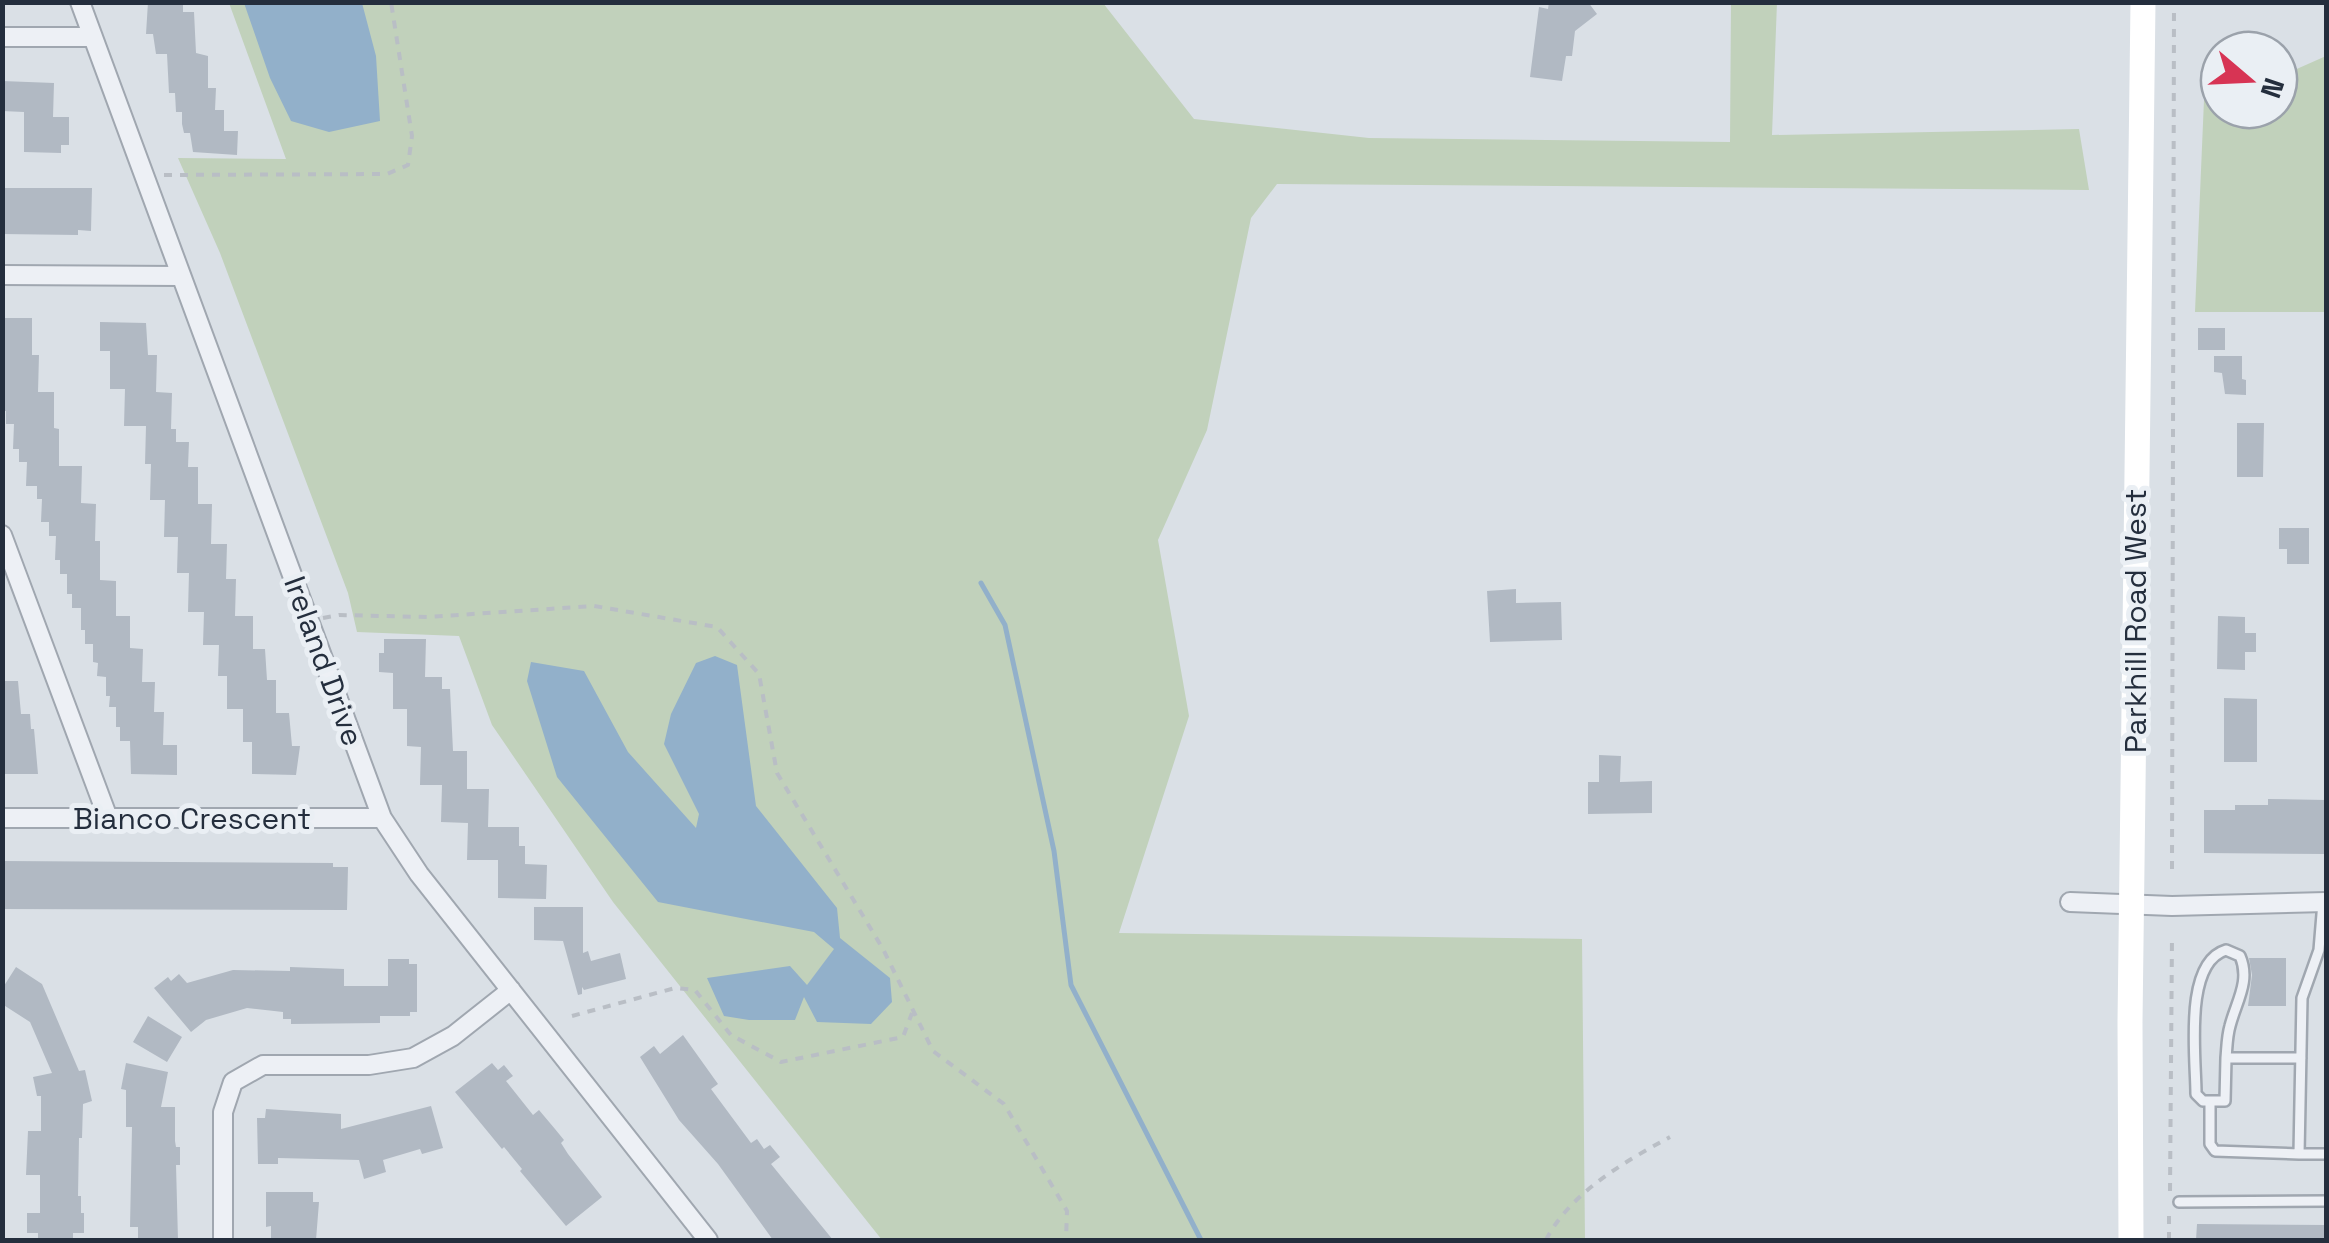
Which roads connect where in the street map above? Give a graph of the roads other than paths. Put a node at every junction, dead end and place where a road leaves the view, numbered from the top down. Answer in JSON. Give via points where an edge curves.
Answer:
{"nodes":[{"id":1,"x":80,"y":2,"type":"edge"},
{"id":2,"x":2143,"y":2,"type":"edge"},
{"id":3,"x":2,"y":37,"type":"edge"},
{"id":4,"x":93,"y":38,"type":"junction"},
{"id":5,"x":2,"y":275,"type":"edge"},
{"id":6,"x":180,"y":276,"type":"junction"},
{"id":7,"x":2,"y":534,"type":"edge"},
{"id":8,"x":2,"y":818,"type":"edge"},
{"id":9,"x":108,"y":818,"type":"junction"},
{"id":10,"x":382,"y":818,"type":"junction"},
{"id":11,"x":2070,"y":902,"type":"dead end"},
{"id":12,"x":2325,"y":902,"type":"edge"},
{"id":13,"x":2132,"y":904,"type":"junction"},
{"id":14,"x":512,"y":990,"type":"junction"},
{"id":15,"x":2226,"y":1058,"type":"junction"},
{"id":16,"x":2301,"y":1058,"type":"junction"},
{"id":17,"x":2210,"y":1102,"type":"junction"},
{"id":18,"x":2299,"y":1154,"type":"junction"},
{"id":19,"x":2326,"y":1154,"type":"edge"},
{"id":20,"x":2179,"y":1202,"type":"dead end"},
{"id":21,"x":2326,"y":1202,"type":"edge"},
{"id":22,"x":223,"y":1240,"type":"edge"},
{"id":23,"x":708,"y":1240,"type":"edge"},
{"id":24,"x":2131,"y":1240,"type":"edge"}],
"edges":[{"from":1,"to":4,"type":"street","name":"Ireland Drive"},
{"from":2,"to":13,"type":"main road","name":"Parkhill Road West"},
{"from":3,"to":4,"type":"street"},
{"from":4,"to":6,"type":"street","name":"Ireland Drive"},
{"from":5,"to":6,"type":"street"},
{"from":6,"to":10,"type":"street","name":"Ireland Drive"},
{"from":7,"to":9,"type":"street"},
{"from":8,"to":9,"type":"street","name":"Bianco Crescent"},
{"from":9,"to":10,"type":"street","name":"Bianco Crescent"},
{"from":10,"to":14,"type":"street","name":"Ireland Drive"},
{"from":11,"to":13,"type":"street"},
{"from":12,"to":13,"type":"street"},
{"from":12,"to":16,"type":"lane","via":[[2302,998]]},
{"from":13,"to":24,"type":"main road","name":"Parkhill Road West"},
{"from":14,"to":22,"type":"street","via":[[413,1058],[262,1065],[233,1082],[224,1112]]},
{"from":14,"to":23,"type":"street","name":"Ireland Drive"},
{"from":15,"to":16,"type":"lane"},
{"from":15,"to":17,"type":"lane","via":[[2226,1102]]},
{"from":15,"to":17,"type":"lane","via":[[2244,976],[2240,956],[2226,950],[2212,955],[2202,970],[2196,1000],[2196,1094]]},
{"from":16,"to":18,"type":"lane"},
{"from":17,"to":18,"type":"lane","via":[[2214,1151]]},
{"from":18,"to":19,"type":"lane"},
{"from":20,"to":21,"type":"lane"}]}
